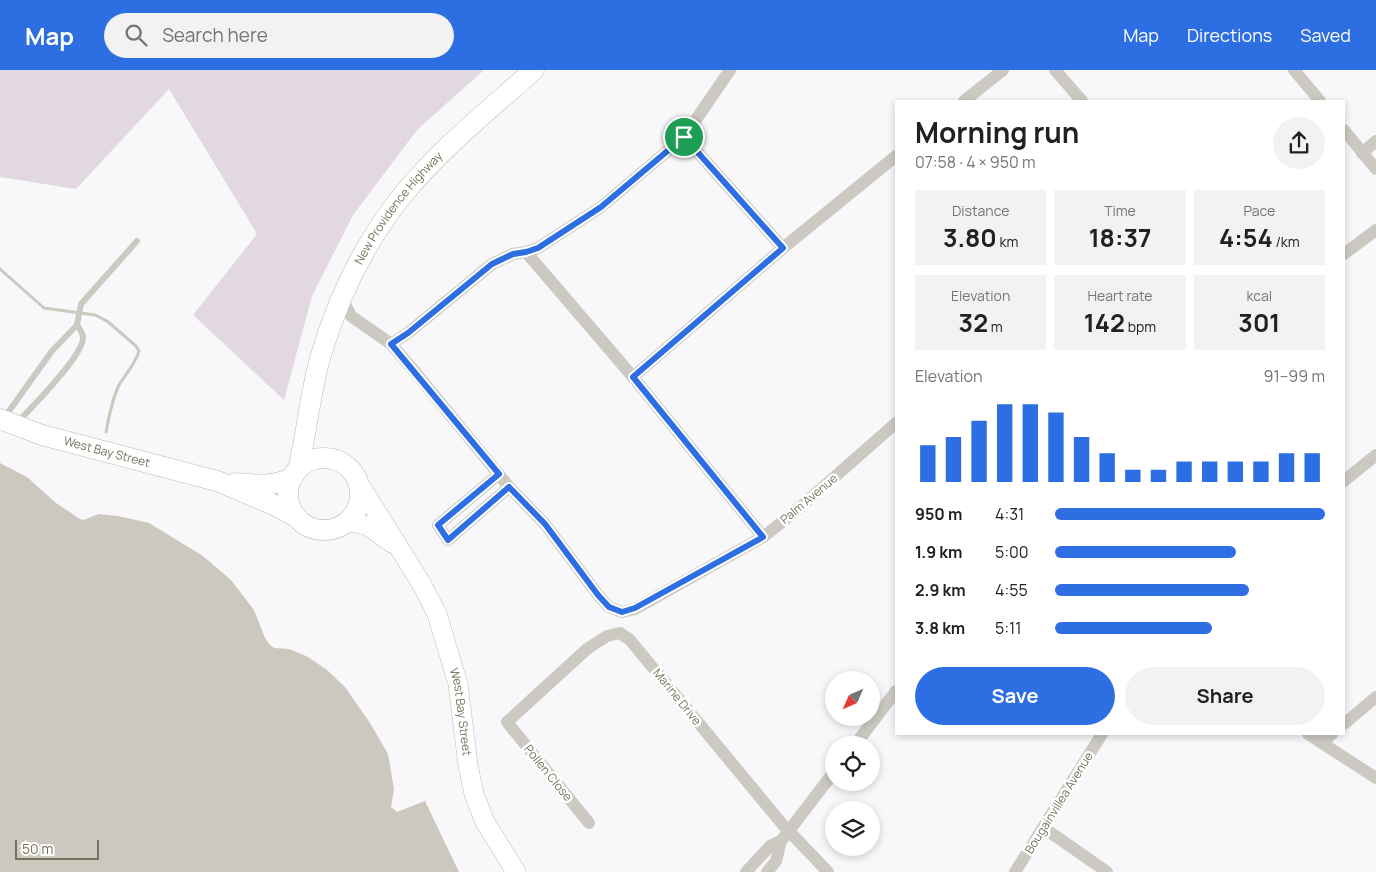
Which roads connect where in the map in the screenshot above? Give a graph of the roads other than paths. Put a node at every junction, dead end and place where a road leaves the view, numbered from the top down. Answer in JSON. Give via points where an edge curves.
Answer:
{"nodes":[{"id":1,"x":534,"y":70,"type":"edge"},
{"id":2,"x":730,"y":70,"type":"edge"},
{"id":3,"x":1003,"y":70,"type":"edge"},
{"id":4,"x":1055,"y":70,"type":"edge"},
{"id":5,"x":1294,"y":70,"type":"edge"},
{"id":6,"x":965,"y":100,"type":"edge"},
{"id":7,"x":1081,"y":100,"type":"edge"},
{"id":8,"x":1319,"y":100,"type":"edge"},
{"id":9,"x":1345,"y":131,"type":"edge"},
{"id":10,"x":684,"y":137,"type":"junction"},
{"id":11,"x":1376,"y":141,"type":"edge"},
{"id":12,"x":1362,"y":153,"type":"junction"},
{"id":13,"x":895,"y":157,"type":"edge"},
{"id":14,"x":1376,"y":169,"type":"edge"},
{"id":15,"x":1376,"y":230,"type":"edge"},
{"id":16,"x":136,"y":240,"type":"dead end"},
{"id":17,"x":783,"y":248,"type":"junction"},
{"id":18,"x":526,"y":252,"type":"junction"},
{"id":19,"x":1345,"y":253,"type":"edge"},
{"id":20,"x":342,"y":298,"type":"junction"},
{"id":21,"x":351,"y":316,"type":"junction"},
{"id":22,"x":77,"y":322,"type":"junction"},
{"id":23,"x":332,"y":323,"type":"junction"},
{"id":24,"x":391,"y":344,"type":"junction"},
{"id":25,"x":633,"y":377,"type":"junction"},
{"id":26,"x":315,"y":382,"type":"junction"},
{"id":27,"x":6,"y":421,"type":"edge"},
{"id":28,"x":895,"y":424,"type":"edge"},
{"id":29,"x":1376,"y":455,"type":"edge"},
{"id":30,"x":327,"y":458,"type":"junction"},
{"id":31,"x":295,"y":474,"type":"junction"},
{"id":32,"x":499,"y":474,"type":"junction"},
{"id":33,"x":1345,"y":480,"type":"edge"},
{"id":34,"x":217,"y":481,"type":"junction"},
{"id":35,"x":358,"y":482,"type":"junction"},
{"id":36,"x":509,"y":487,"type":"junction"},
{"id":37,"x":298,"y":518,"type":"junction"},
{"id":38,"x":348,"y":521,"type":"junction"},
{"id":39,"x":763,"y":537,"type":"junction"},
{"id":40,"x":402,"y":552,"type":"junction"},
{"id":41,"x":895,"y":692,"type":"edge"},
{"id":42,"x":1376,"y":697,"type":"edge"},
{"id":43,"x":507,"y":722,"type":"joint"},
{"id":44,"x":1345,"y":723,"type":"edge"},
{"id":45,"x":1101,"y":735,"type":"edge"},
{"id":46,"x":1310,"y":735,"type":"edge"},
{"id":47,"x":1331,"y":735,"type":"edge"},
{"id":48,"x":862,"y":736,"type":"edge"},
{"id":49,"x":1322,"y":742,"type":"junction"},
{"id":50,"x":1376,"y":778,"type":"edge"},
{"id":51,"x":825,"y":784,"type":"edge"},
{"id":52,"x":589,"y":823,"type":"dead end"},
{"id":53,"x":1044,"y":828,"type":"junction"},
{"id":54,"x":785,"y":836,"type":"junction"},
{"id":55,"x":516,"y":872,"type":"edge"},
{"id":56,"x":746,"y":872,"type":"edge"},
{"id":57,"x":767,"y":872,"type":"edge"},
{"id":58,"x":828,"y":872,"type":"edge"},
{"id":59,"x":1015,"y":872,"type":"edge"},
{"id":60,"x":1107,"y":872,"type":"edge"}],
"edges":[{"from":1,"to":20,"type":"highway","name":"New Providence Highway","via":[[438,156],[402,196],[368,245]]},
{"from":2,"to":10,"type":"street"},
{"from":3,"to":6,"type":"street"},
{"from":4,"to":7,"type":"street"},
{"from":5,"to":8,"type":"street"},
{"from":9,"to":12,"type":"street"},
{"from":10,"to":17,"type":"street"},
{"from":10,"to":18,"type":"street","via":[[601,207]]},
{"from":11,"to":12,"type":"street"},
{"from":12,"to":14,"type":"street"},
{"from":13,"to":17,"type":"street"},
{"from":15,"to":19,"type":"street"},
{"from":16,"to":22,"type":"lane","via":[[81,304]]},
{"from":17,"to":25,"type":"street"},
{"from":18,"to":24,"type":"street","via":[[492,264]]},
{"from":18,"to":25,"type":"street"},
{"from":20,"to":21,"type":"street","name":"Palm Avenue"},
{"from":20,"to":23,"type":"highway","name":"New Providence Highway"},
{"from":21,"to":23,"type":"street"},
{"from":21,"to":24,"type":"street","name":"Palm Avenue"},
{"from":22,"to":27,"type":"lane","via":[[52,351]]},
{"from":22,"to":27,"type":"lane","via":[[83,339],[78,354]]},
{"from":23,"to":26,"type":"highway","name":"New Providence Highway"},
{"from":24,"to":32,"type":"street","name":"Palm Avenue"},
{"from":25,"to":39,"type":"street"},
{"from":26,"to":30,"type":"highway","name":"New Providence Highway","via":[[316,438]]},
{"from":26,"to":31,"type":"highway","name":"New Providence Highway"},
{"from":27,"to":34,"type":"highway","name":"West Bay Street","via":[[42,435]]},
{"from":28,"to":39,"type":"street","name":"Palm Avenue"},
{"from":29,"to":33,"type":"street"},
{"from":30,"to":31,"type":"highway","name":"West Bay Street","via":[[308,462]]},
{"from":30,"to":35,"type":"highway","name":"West Bay Street","via":[[343,463]]},
{"from":31,"to":34,"type":"highway","name":"West Bay Street","via":[[272,485]]},
{"from":31,"to":37,"type":"highway","via":[[289,498]]},
{"from":32,"to":36,"type":"street","name":"Palm Avenue"},
{"from":32,"to":36,"type":"street","via":[[438,525],[448,540]]},
{"from":34,"to":37,"type":"highway","name":"West Bay Street"},
{"from":35,"to":38,"type":"highway","via":[[360,499]]},
{"from":35,"to":40,"type":"main road","name":"West Bay Street"},
{"from":36,"to":39,"type":"street","name":"Palm Avenue","via":[[545,524],[598,595],[609,607],[622,612],[635,608]]},
{"from":37,"to":38,"type":"highway","name":"West Bay Street","via":[[307,526],[320,530],[334,529]]},
{"from":38,"to":40,"type":"main road","name":"West Bay Street","via":[[382,534]]},
{"from":40,"to":55,"type":"main road","name":"West Bay Street","via":[[437,614],[453,661],[474,794],[485,822]]},
{"from":41,"to":48,"type":"street"},
{"from":42,"to":44,"type":"street"},
{"from":43,"to":52,"type":"street","name":"Pollen Close"},
{"from":43,"to":54,"type":"street","name":"Marine Drive","via":[[587,649],[607,636],[620,633],[630,640]]},
{"from":45,"to":53,"type":"street","name":"Bougainvillea Avenue"},
{"from":46,"to":49,"type":"street"},
{"from":47,"to":49,"type":"street"},
{"from":49,"to":50,"type":"street"},
{"from":51,"to":54,"type":"street"},
{"from":53,"to":59,"type":"street","name":"Bougainvillea Avenue"},
{"from":53,"to":60,"type":"street"},
{"from":54,"to":56,"type":"street","via":[[770,846]]},
{"from":54,"to":57,"type":"street","via":[[776,861]]},
{"from":54,"to":58,"type":"street","name":"Marine Drive"}]}
